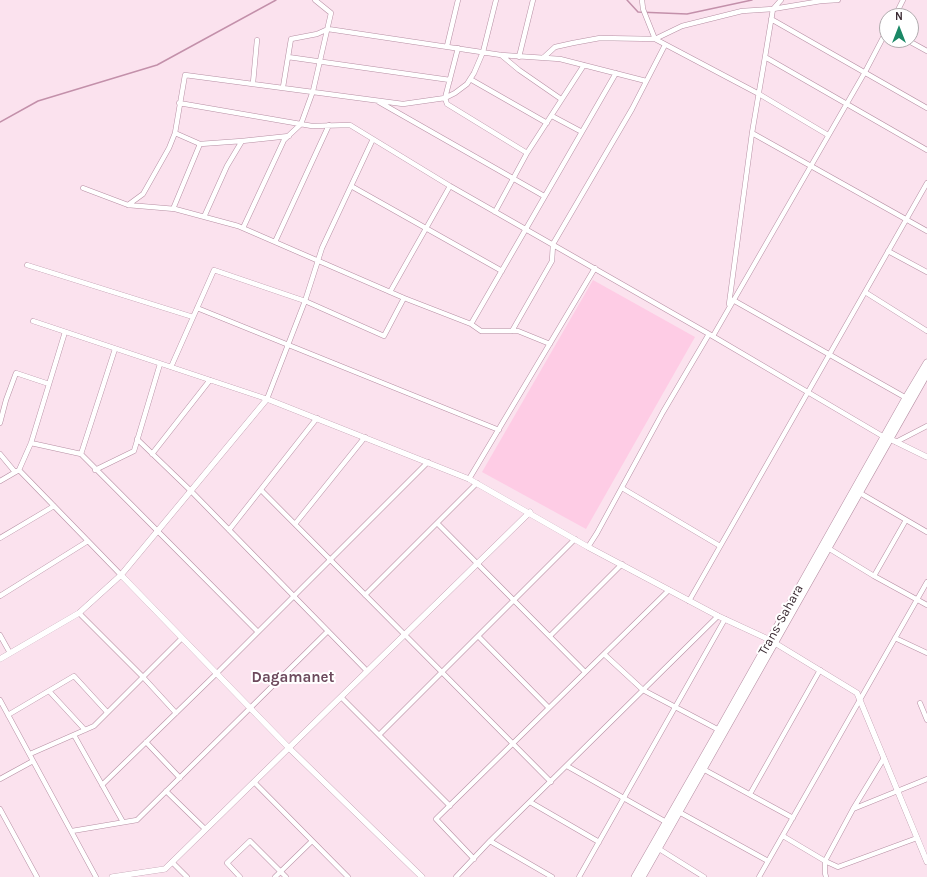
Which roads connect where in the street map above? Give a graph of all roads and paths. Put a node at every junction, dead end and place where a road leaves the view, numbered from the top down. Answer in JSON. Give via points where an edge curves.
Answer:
{"nodes":[{"id":1,"x":315,"y":0,"type":"edge"},
{"id":2,"x":458,"y":0,"type":"edge"},
{"id":3,"x":496,"y":0,"type":"edge"},
{"id":4,"x":533,"y":0,"type":"edge"},
{"id":5,"x":642,"y":0,"type":"edge"},
{"id":6,"x":781,"y":0,"type":"edge"},
{"id":7,"x":838,"y":0,"type":"edge"},
{"id":8,"x":773,"y":9,"type":"junction"},
{"id":9,"x":771,"y":19,"type":"junction"},
{"id":10,"x":328,"y":30,"type":"junction"},
{"id":11,"x":656,"y":39,"type":"junction"},
{"id":12,"x":257,"y":40,"type":"dead end"},
{"id":13,"x":665,"y":45,"type":"junction"},
{"id":14,"x":879,"y":45,"type":"edge"},
{"id":15,"x":446,"y":46,"type":"junction"},
{"id":16,"x":458,"y":48,"type":"junction"},
{"id":17,"x":484,"y":52,"type":"junction"},
{"id":18,"x":501,"y":55,"type":"junction"},
{"id":19,"x":288,"y":57,"type":"junction"},
{"id":20,"x":519,"y":57,"type":"junction"},
{"id":21,"x":765,"y":57,"type":"junction"},
{"id":22,"x":543,"y":58,"type":"junction"},
{"id":23,"x":320,"y":61,"type":"junction"},
{"id":24,"x":584,"y":65,"type":"junction"},
{"id":25,"x":865,"y":72,"type":"junction"},
{"id":26,"x":616,"y":73,"type":"junction"},
{"id":27,"x":470,"y":79,"type":"junction"},
{"id":28,"x":450,"y":80,"type":"junction"},
{"id":29,"x":646,"y":81,"type":"junction"},
{"id":30,"x":253,"y":83,"type":"junction"},
{"id":31,"x":282,"y":87,"type":"junction"},
{"id":32,"x":313,"y":92,"type":"junction"},
{"id":33,"x":759,"y":94,"type":"junction"},
{"id":34,"x":445,"y":98,"type":"junction"},
{"id":35,"x":561,"y":99,"type":"junction"},
{"id":36,"x":377,"y":101,"type":"junction"},
{"id":37,"x":180,"y":103,"type":"junction"},
{"id":38,"x":847,"y":104,"type":"junction"},
{"id":39,"x":927,"y":108,"type":"edge"},
{"id":40,"x":552,"y":116,"type":"junction"},
{"id":41,"x":547,"y":123,"type":"junction"},
{"id":42,"x":301,"y":124,"type":"junction"},
{"id":43,"x":329,"y":126,"type":"junction"},
{"id":44,"x":582,"y":132,"type":"junction"},
{"id":45,"x":175,"y":133,"type":"junction"},
{"id":46,"x":752,"y":134,"type":"junction"},
{"id":47,"x":828,"y":135,"type":"junction"},
{"id":48,"x":289,"y":136,"type":"junction"},
{"id":49,"x":373,"y":139,"type":"junction"},
{"id":50,"x":242,"y":141,"type":"junction"},
{"id":51,"x":200,"y":144,"type":"junction"},
{"id":52,"x":927,"y":150,"type":"edge"},
{"id":53,"x":528,"y":153,"type":"junction"},
{"id":54,"x":811,"y":165,"type":"junction"},
{"id":55,"x":513,"y":178,"type":"junction"},
{"id":56,"x":927,"y":183,"type":"edge"},
{"id":57,"x":351,"y":186,"type":"junction"},
{"id":58,"x":450,"y":186,"type":"junction"},
{"id":59,"x":83,"y":188,"type":"dead end"},
{"id":60,"x":926,"y":189,"type":"edge"},
{"id":61,"x":544,"y":196,"type":"junction"},
{"id":62,"x":128,"y":205,"type":"junction"},
{"id":63,"x":173,"y":209,"type":"junction"},
{"id":64,"x":495,"y":212,"type":"junction"},
{"id":65,"x":204,"y":217,"type":"junction"},
{"id":66,"x":906,"y":219,"type":"junction"},
{"id":67,"x":243,"y":228,"type":"junction"},
{"id":68,"x":426,"y":228,"type":"junction"},
{"id":69,"x":526,"y":229,"type":"junction"},
{"id":70,"x":927,"y":231,"type":"edge"},
{"id":71,"x":275,"y":242,"type":"junction"},
{"id":72,"x":553,"y":244,"type":"junction"},
{"id":73,"x":888,"y":251,"type":"junction"},
{"id":74,"x":318,"y":260,"type":"junction"},
{"id":75,"x":27,"y":265,"type":"dead end"},
{"id":76,"x":595,"y":268,"type":"junction"},
{"id":77,"x":502,"y":271,"type":"junction"},
{"id":78,"x":927,"y":272,"type":"edge"},
{"id":79,"x":390,"y":292,"type":"junction"},
{"id":80,"x":865,"y":292,"type":"junction"},
{"id":81,"x":404,"y":298,"type":"junction"},
{"id":82,"x":733,"y":300,"type":"junction"},
{"id":83,"x":305,"y":301,"type":"junction"},
{"id":84,"x":197,"y":308,"type":"junction"},
{"id":85,"x":729,"y":309,"type":"junction"},
{"id":86,"x":193,"y":317,"type":"junction"},
{"id":87,"x":33,"y":321,"type":"dead end"},
{"id":88,"x":471,"y":324,"type":"junction"},
{"id":89,"x":512,"y":331,"type":"junction"},
{"id":90,"x":65,"y":332,"type":"junction"},
{"id":91,"x":927,"y":332,"type":"edge"},
{"id":92,"x":711,"y":335,"type":"junction"},
{"id":93,"x":550,"y":344,"type":"junction"},
{"id":94,"x":288,"y":345,"type":"junction"},
{"id":95,"x":115,"y":349,"type":"junction"},
{"id":96,"x":830,"y":354,"type":"junction"},
{"id":97,"x":927,"y":363,"type":"edge"},
{"id":98,"x":160,"y":364,"type":"junction"},
{"id":99,"x":171,"y":367,"type":"junction"},
{"id":100,"x":927,"y":373,"type":"edge"},
{"id":101,"x":210,"y":380,"type":"junction"},
{"id":102,"x":49,"y":384,"type":"junction"},
{"id":103,"x":808,"y":392,"type":"junction"},
{"id":104,"x":267,"y":399,"type":"junction"},
{"id":105,"x":908,"y":399,"type":"junction"},
{"id":106,"x":317,"y":418,"type":"junction"},
{"id":107,"x":0,"y":423,"type":"edge"},
{"id":108,"x":927,"y":426,"type":"edge"},
{"id":109,"x":499,"y":430,"type":"junction"},
{"id":110,"x":365,"y":437,"type":"junction"},
{"id":111,"x":137,"y":439,"type":"junction"},
{"id":112,"x":890,"y":439,"type":"junction"},
{"id":113,"x":31,"y":443,"type":"junction"},
{"id":114,"x":0,"y":454,"type":"edge"},
{"id":115,"x":81,"y":454,"type":"junction"},
{"id":116,"x":152,"y":454,"type":"junction"},
{"id":117,"x":927,"y":458,"type":"edge"},
{"id":118,"x":428,"y":462,"type":"junction"},
{"id":119,"x":95,"y":470,"type":"junction"},
{"id":120,"x":17,"y":471,"type":"junction"},
{"id":121,"x":868,"y":472,"type":"junction"},
{"id":122,"x":469,"y":479,"type":"junction"},
{"id":123,"x":0,"y":481,"type":"edge"},
{"id":124,"x":477,"y":483,"type":"junction"},
{"id":125,"x":622,"y":488,"type":"junction"},
{"id":126,"x":260,"y":490,"type":"junction"},
{"id":127,"x":191,"y":491,"type":"junction"},
{"id":128,"x":860,"y":493,"type":"junction"},
{"id":129,"x":54,"y":506,"type":"junction"},
{"id":130,"x":530,"y":512,"type":"junction"},
{"id":131,"x":906,"y":520,"type":"junction"},
{"id":132,"x":438,"y":523,"type":"junction"},
{"id":133,"x":295,"y":524,"type":"junction"},
{"id":134,"x":229,"y":530,"type":"junction"},
{"id":135,"x":157,"y":531,"type":"junction"},
{"id":136,"x":927,"y":532,"type":"edge"},
{"id":137,"x":0,"y":538,"type":"edge"},
{"id":138,"x":575,"y":539,"type":"junction"},
{"id":139,"x":88,"y":541,"type":"junction"},
{"id":140,"x":720,"y":546,"type":"junction"},
{"id":141,"x":588,"y":547,"type":"junction"},
{"id":142,"x":828,"y":548,"type":"junction"},
{"id":143,"x":331,"y":560,"type":"junction"},
{"id":144,"x":478,"y":563,"type":"junction"},
{"id":145,"x":622,"y":564,"type":"junction"},
{"id":146,"x":121,"y":575,"type":"junction"},
{"id":147,"x":874,"y":576,"type":"junction"},
{"id":148,"x":927,"y":582,"type":"edge"},
{"id":149,"x":669,"y":590,"type":"junction"},
{"id":150,"x":365,"y":595,"type":"junction"},
{"id":151,"x":0,"y":596,"type":"edge"},
{"id":152,"x":294,"y":596,"type":"junction"},
{"id":153,"x":514,"y":600,"type":"junction"},
{"id":154,"x":689,"y":600,"type":"junction"},
{"id":155,"x":917,"y":600,"type":"junction"},
{"id":156,"x":927,"y":605,"type":"edge"},
{"id":157,"x":79,"y":613,"type":"junction"},
{"id":158,"x":718,"y":616,"type":"junction"},
{"id":159,"x":725,"y":619,"type":"junction"},
{"id":160,"x":328,"y":630,"type":"junction"},
{"id":161,"x":258,"y":632,"type":"junction"},
{"id":162,"x":405,"y":634,"type":"junction"},
{"id":163,"x":0,"y":635,"type":"edge"},
{"id":164,"x":478,"y":636,"type":"junction"},
{"id":165,"x":550,"y":636,"type":"junction"},
{"id":166,"x":182,"y":638,"type":"junction"},
{"id":167,"x":895,"y":638,"type":"junction"},
{"id":168,"x":772,"y":642,"type":"junction"},
{"id":169,"x":10,"y":652,"type":"junction"},
{"id":170,"x":927,"y":653,"type":"edge"},
{"id":171,"x":604,"y":654,"type":"junction"},
{"id":172,"x":0,"y":658,"type":"edge"},
{"id":173,"x":820,"y":670,"type":"junction"},
{"id":174,"x":368,"y":671,"type":"junction"},
{"id":175,"x":442,"y":672,"type":"junction"},
{"id":176,"x":585,"y":672,"type":"junction"},
{"id":177,"x":217,"y":673,"type":"junction"},
{"id":178,"x":143,"y":677,"type":"junction"},
{"id":179,"x":644,"y":690,"type":"junction"},
{"id":180,"x":49,"y":691,"type":"junction"},
{"id":181,"x":341,"y":697,"type":"junction"},
{"id":182,"x":0,"y":700,"type":"edge"},
{"id":183,"x":860,"y":700,"type":"junction"},
{"id":184,"x":920,"y":703,"type":"dead end"},
{"id":185,"x":676,"y":707,"type":"junction"},
{"id":186,"x":251,"y":708,"type":"junction"},
{"id":187,"x":549,"y":708,"type":"junction"},
{"id":188,"x":108,"y":712,"type":"junction"},
{"id":189,"x":176,"y":713,"type":"junction"},
{"id":190,"x":8,"y":715,"type":"junction"},
{"id":191,"x":927,"y":720,"type":"edge"},
{"id":192,"x":84,"y":730,"type":"junction"},
{"id":193,"x":719,"y":730,"type":"junction"},
{"id":194,"x":74,"y":735,"type":"junction"},
{"id":195,"x":379,"y":735,"type":"junction"},
{"id":196,"x":146,"y":742,"type":"junction"},
{"id":197,"x":513,"y":744,"type":"junction"},
{"id":198,"x":289,"y":748,"type":"junction"},
{"id":199,"x":30,"y":754,"type":"junction"},
{"id":200,"x":884,"y":758,"type":"junction"},
{"id":201,"x":33,"y":761,"type":"junction"},
{"id":202,"x":567,"y":766,"type":"junction"},
{"id":203,"x":703,"y":769,"type":"junction"},
{"id":204,"x":180,"y":778,"type":"junction"},
{"id":205,"x":0,"y":779,"type":"edge"},
{"id":206,"x":927,"y":779,"type":"edge"},
{"id":207,"x":254,"y":782,"type":"junction"},
{"id":208,"x":551,"y":782,"type":"junction"},
{"id":209,"x":102,"y":785,"type":"junction"},
{"id":210,"x":898,"y":791,"type":"junction"},
{"id":211,"x":166,"y":792,"type":"junction"},
{"id":212,"x":750,"y":794,"type":"junction"},
{"id":213,"x":624,"y":798,"type":"junction"},
{"id":214,"x":530,"y":802,"type":"junction"},
{"id":215,"x":450,"y":806,"type":"junction"},
{"id":216,"x":0,"y":809,"type":"edge"},
{"id":217,"x":853,"y":809,"type":"junction"},
{"id":218,"x":679,"y":812,"type":"junction"},
{"id":219,"x":793,"y":818,"type":"junction"},
{"id":220,"x":123,"y":822,"type":"junction"},
{"id":221,"x":666,"y":822,"type":"junction"},
{"id":222,"x":205,"y":829,"type":"junction"},
{"id":223,"x":72,"y":831,"type":"junction"},
{"id":224,"x":783,"y":836,"type":"junction"},
{"id":225,"x":917,"y":838,"type":"junction"},
{"id":226,"x":312,"y":841,"type":"junction"},
{"id":227,"x":490,"y":842,"type":"junction"},
{"id":228,"x":599,"y":842,"type":"junction"},
{"id":229,"x":656,"y":847,"type":"junction"},
{"id":230,"x":474,"y":859,"type":"junction"},
{"id":231,"x":768,"y":861,"type":"junction"},
{"id":232,"x":825,"y":861,"type":"junction"},
{"id":233,"x":172,"y":862,"type":"junction"},
{"id":234,"x":927,"y":862,"type":"edge"},
{"id":235,"x":280,"y":872,"type":"junction"},
{"id":236,"x":37,"y":877,"type":"edge"},
{"id":237,"x":96,"y":877,"type":"edge"},
{"id":238,"x":112,"y":877,"type":"edge"},
{"id":239,"x":187,"y":877,"type":"edge"},
{"id":240,"x":240,"y":877,"type":"edge"},
{"id":241,"x":275,"y":877,"type":"edge"},
{"id":242,"x":286,"y":877,"type":"edge"},
{"id":243,"x":348,"y":877,"type":"edge"},
{"id":244,"x":422,"y":877,"type":"edge"},
{"id":245,"x":456,"y":877,"type":"edge"},
{"id":246,"x":552,"y":877,"type":"edge"},
{"id":247,"x":579,"y":877,"type":"edge"},
{"id":248,"x":635,"y":877,"type":"edge"},
{"id":249,"x":642,"y":877,"type":"edge"},
{"id":250,"x":703,"y":877,"type":"edge"},
{"id":251,"x":759,"y":877,"type":"edge"},
{"id":252,"x":826,"y":877,"type":"edge"}],
"edges":[{"from":1,"to":10,"type":"street","via":[[331,13]]},
{"from":2,"to":15,"type":"street"},
{"from":3,"to":17,"type":"street"},
{"from":4,"to":20,"type":"street"},
{"from":5,"to":11,"type":"street","via":[[643,9]]},
{"from":6,"to":8,"type":"street"},
{"from":7,"to":8,"type":"street"},
{"from":8,"to":9,"type":"street"},
{"from":8,"to":11,"type":"street","via":[[742,11],[682,26]]},
{"from":9,"to":21,"type":"street"},
{"from":9,"to":25,"type":"street"},
{"from":10,"to":15,"type":"street"},
{"from":10,"to":19,"type":"street","via":[[291,39]]},
{"from":10,"to":23,"type":"street"},
{"from":11,"to":13,"type":"street"},
{"from":11,"to":22,"type":"street","via":[[600,38],[555,47]]},
{"from":12,"to":30,"type":"street"},
{"from":13,"to":29,"type":"street"},
{"from":13,"to":33,"type":"street"},
{"from":14,"to":25,"type":"street"},
{"from":15,"to":16,"type":"street"},
{"from":16,"to":17,"type":"street"},
{"from":16,"to":28,"type":"street"},
{"from":17,"to":18,"type":"street"},
{"from":17,"to":27,"type":"street"},
{"from":18,"to":20,"type":"street"},
{"from":18,"to":35,"type":"street"},
{"from":19,"to":23,"type":"street"},
{"from":19,"to":31,"type":"street"},
{"from":20,"to":22,"type":"street"},
{"from":21,"to":33,"type":"street"},
{"from":21,"to":38,"type":"street"},
{"from":22,"to":24,"type":"street"},
{"from":23,"to":28,"type":"street"},
{"from":23,"to":32,"type":"street"},
{"from":24,"to":26,"type":"street"},
{"from":24,"to":35,"type":"street"},
{"from":25,"to":38,"type":"street"},
{"from":25,"to":39,"type":"street"},
{"from":26,"to":29,"type":"street"},
{"from":26,"to":44,"type":"street"},
{"from":27,"to":34,"type":"street","via":[[467,84]]},
{"from":27,"to":41,"type":"street"},
{"from":28,"to":34,"type":"street"},
{"from":29,"to":72,"type":"street"},
{"from":30,"to":31,"type":"street"},
{"from":30,"to":37,"type":"street","via":[[185,75]]},
{"from":31,"to":32,"type":"street"},
{"from":32,"to":36,"type":"street"},
{"from":32,"to":42,"type":"street"},
{"from":33,"to":46,"type":"street"},
{"from":33,"to":47,"type":"street"},
{"from":34,"to":36,"type":"street","via":[[403,104]]},
{"from":34,"to":53,"type":"street","via":[[447,104]]},
{"from":35,"to":40,"type":"street"},
{"from":36,"to":55,"type":"street"},
{"from":37,"to":42,"type":"street"},
{"from":37,"to":45,"type":"street"},
{"from":38,"to":47,"type":"street"},
{"from":38,"to":52,"type":"street"},
{"from":40,"to":41,"type":"street"},
{"from":40,"to":44,"type":"street"},
{"from":41,"to":53,"type":"street"},
{"from":42,"to":43,"type":"street"},
{"from":42,"to":48,"type":"street"},
{"from":43,"to":49,"type":"street","via":[[350,125]]},
{"from":43,"to":71,"type":"street"},
{"from":44,"to":61,"type":"street"},
{"from":45,"to":51,"type":"street"},
{"from":45,"to":62,"type":"street","via":[[143,194]]},
{"from":46,"to":54,"type":"street"},
{"from":46,"to":85,"type":"street"},
{"from":47,"to":54,"type":"street"},
{"from":48,"to":50,"type":"street"},
{"from":48,"to":67,"type":"street","via":[[284,140]]},
{"from":49,"to":57,"type":"street"},
{"from":49,"to":58,"type":"street"},
{"from":50,"to":51,"type":"street"},
{"from":50,"to":65,"type":"street","via":[[227,166]]},
{"from":51,"to":63,"type":"street"},
{"from":53,"to":55,"type":"street"},
{"from":54,"to":66,"type":"street"},
{"from":54,"to":82,"type":"street"},
{"from":55,"to":61,"type":"street"},
{"from":55,"to":64,"type":"street"},
{"from":56,"to":60,"type":"street"},
{"from":57,"to":68,"type":"street"},
{"from":57,"to":74,"type":"street"},
{"from":58,"to":64,"type":"street"},
{"from":58,"to":68,"type":"street"},
{"from":59,"to":62,"type":"street"},
{"from":60,"to":66,"type":"street"},
{"from":61,"to":69,"type":"street"},
{"from":62,"to":63,"type":"street"},
{"from":63,"to":65,"type":"street"},
{"from":64,"to":69,"type":"street"},
{"from":65,"to":67,"type":"street"},
{"from":66,"to":70,"type":"street"},
{"from":66,"to":73,"type":"street"},
{"from":67,"to":71,"type":"street"},
{"from":68,"to":77,"type":"street"},
{"from":68,"to":79,"type":"street"},
{"from":69,"to":72,"type":"street"},
{"from":69,"to":77,"type":"street"},
{"from":71,"to":74,"type":"street"},
{"from":72,"to":76,"type":"street"},
{"from":72,"to":89,"type":"street","via":[[552,261]]},
{"from":73,"to":78,"type":"street"},
{"from":73,"to":80,"type":"street"},
{"from":74,"to":79,"type":"street"},
{"from":74,"to":83,"type":"street"},
{"from":75,"to":86,"type":"street"},
{"from":76,"to":92,"type":"street"},
{"from":76,"to":93,"type":"street"},
{"from":77,"to":88,"type":"street"},
{"from":79,"to":81,"type":"street"},
{"from":80,"to":91,"type":"street"},
{"from":80,"to":96,"type":"street"},
{"from":81,"to":83,"type":"street","via":[[384,336]]},
{"from":81,"to":88,"type":"street"},
{"from":82,"to":85,"type":"street"},
{"from":82,"to":96,"type":"street"},
{"from":83,"to":84,"type":"street","via":[[214,270]]},
{"from":83,"to":94,"type":"street"},
{"from":84,"to":86,"type":"street"},
{"from":84,"to":94,"type":"street"},
{"from":85,"to":92,"type":"street"},
{"from":86,"to":99,"type":"street"},
{"from":87,"to":90,"type":"street"},
{"from":88,"to":89,"type":"street","via":[[481,331]]},
{"from":89,"to":93,"type":"street"},
{"from":90,"to":95,"type":"street"},
{"from":90,"to":102,"type":"street"},
{"from":92,"to":103,"type":"street"},
{"from":92,"to":125,"type":"street","via":[[663,412]]},
{"from":93,"to":109,"type":"street"},
{"from":94,"to":104,"type":"street"},
{"from":94,"to":109,"type":"street"},
{"from":95,"to":98,"type":"street"},
{"from":95,"to":115,"type":"street"},
{"from":96,"to":103,"type":"street"},
{"from":96,"to":105,"type":"street"},
{"from":97,"to":105,"type":"main road","name":"Trans-Sahara"},
{"from":98,"to":99,"type":"street"},
{"from":98,"to":111,"type":"street"},
{"from":99,"to":101,"type":"street"},
{"from":100,"to":105,"type":"main road","name":"Trans-Sahara"},
{"from":101,"to":104,"type":"street"},
{"from":101,"to":116,"type":"street"},
{"from":102,"to":107,"type":"street","via":[[16,373]]},
{"from":102,"to":113,"type":"street"},
{"from":103,"to":112,"type":"street"},
{"from":103,"to":140,"type":"street"},
{"from":104,"to":106,"type":"street"},
{"from":104,"to":127,"type":"street"},
{"from":105,"to":112,"type":"main road","name":"Trans-Sahara"},
{"from":106,"to":110,"type":"street"},
{"from":106,"to":126,"type":"street"},
{"from":108,"to":112,"type":"street"},
{"from":109,"to":122,"type":"street"},
{"from":110,"to":118,"type":"street"},
{"from":110,"to":133,"type":"street"},
{"from":111,"to":116,"type":"street"},
{"from":111,"to":119,"type":"street","via":[[134,451]]},
{"from":112,"to":117,"type":"street"},
{"from":112,"to":121,"type":"main road","name":"Trans-Sahara"},
{"from":113,"to":115,"type":"street"},
{"from":113,"to":120,"type":"street"},
{"from":114,"to":120,"type":"street"},
{"from":115,"to":119,"type":"street"},
{"from":116,"to":127,"type":"street"},
{"from":118,"to":122,"type":"street"},
{"from":118,"to":143,"type":"street"},
{"from":119,"to":135,"type":"street"},
{"from":120,"to":123,"type":"street"},
{"from":120,"to":129,"type":"street"},
{"from":121,"to":128,"type":"main road","name":"Trans-Sahara"},
{"from":121,"to":168,"type":"main road","name":"Trans-Sahara"},
{"from":122,"to":124,"type":"street"},
{"from":124,"to":130,"type":"street"},
{"from":124,"to":132,"type":"street"},
{"from":125,"to":140,"type":"street"},
{"from":125,"to":141,"type":"street"},
{"from":126,"to":133,"type":"street"},
{"from":126,"to":134,"type":"street"},
{"from":127,"to":134,"type":"street"},
{"from":127,"to":135,"type":"street"},
{"from":128,"to":131,"type":"street"},
{"from":128,"to":142,"type":"main road","name":"Trans-Sahara"},
{"from":129,"to":137,"type":"street"},
{"from":129,"to":139,"type":"street"},
{"from":130,"to":138,"type":"street"},
{"from":130,"to":144,"type":"street"},
{"from":131,"to":136,"type":"street"},
{"from":131,"to":147,"type":"street"},
{"from":132,"to":144,"type":"street"},
{"from":132,"to":150,"type":"street"},
{"from":133,"to":143,"type":"street"},
{"from":134,"to":152,"type":"street"},
{"from":135,"to":146,"type":"street"},
{"from":135,"to":161,"type":"street"},
{"from":138,"to":141,"type":"street"},
{"from":138,"to":153,"type":"street"},
{"from":139,"to":146,"type":"street"},
{"from":139,"to":151,"type":"street"},
{"from":140,"to":154,"type":"street"},
{"from":141,"to":145,"type":"street"},
{"from":142,"to":147,"type":"street"},
{"from":142,"to":168,"type":"main road","name":"Trans-Sahara"},
{"from":143,"to":150,"type":"street"},
{"from":143,"to":152,"type":"street"},
{"from":144,"to":153,"type":"street"},
{"from":144,"to":162,"type":"street"},
{"from":145,"to":149,"type":"street"},
{"from":145,"to":165,"type":"street"},
{"from":146,"to":157,"type":"street"},
{"from":146,"to":166,"type":"street"},
{"from":147,"to":155,"type":"street"},
{"from":148,"to":155,"type":"street"},
{"from":149,"to":154,"type":"street"},
{"from":149,"to":171,"type":"street"},
{"from":150,"to":162,"type":"street"},
{"from":152,"to":160,"type":"street"},
{"from":152,"to":161,"type":"street"},
{"from":153,"to":164,"type":"street"},
{"from":153,"to":165,"type":"street"},
{"from":154,"to":158,"type":"street"},
{"from":155,"to":156,"type":"street"},
{"from":155,"to":167,"type":"street"},
{"from":157,"to":169,"type":"street"},
{"from":157,"to":178,"type":"street"},
{"from":158,"to":159,"type":"street"},
{"from":158,"to":179,"type":"street"},
{"from":159,"to":168,"type":"street"},
{"from":159,"to":185,"type":"street"},
{"from":160,"to":174,"type":"street"},
{"from":160,"to":186,"type":"street"},
{"from":161,"to":177,"type":"street"},
{"from":162,"to":174,"type":"street"},
{"from":162,"to":175,"type":"street"},
{"from":163,"to":169,"type":"street"},
{"from":164,"to":175,"type":"street"},
{"from":164,"to":187,"type":"street"},
{"from":165,"to":176,"type":"street"},
{"from":166,"to":177,"type":"street"},
{"from":166,"to":178,"type":"street"},
{"from":167,"to":170,"type":"street"},
{"from":167,"to":183,"type":"street"},
{"from":168,"to":173,"type":"street"},
{"from":168,"to":193,"type":"main road","name":"Trans-Sahara"},
{"from":168,"to":203,"type":"main road","name":"Trans-Sahara"},
{"from":169,"to":172,"type":"street"},
{"from":171,"to":176,"type":"street"},
{"from":171,"to":179,"type":"street"},
{"from":173,"to":183,"type":"street","via":[[857,693]]},
{"from":173,"to":212,"type":"street"},
{"from":174,"to":181,"type":"street"},
{"from":175,"to":195,"type":"street"},
{"from":175,"to":197,"type":"street"},
{"from":176,"to":187,"type":"street"},
{"from":177,"to":186,"type":"street"},
{"from":177,"to":189,"type":"street"},
{"from":178,"to":188,"type":"street"},
{"from":178,"to":189,"type":"street"},
{"from":179,"to":185,"type":"street"},
{"from":179,"to":202,"type":"street"},
{"from":180,"to":188,"type":"street","via":[[74,676]]},
{"from":180,"to":190,"type":"street"},
{"from":180,"to":192,"type":"street"},
{"from":181,"to":195,"type":"street"},
{"from":181,"to":198,"type":"street"},
{"from":182,"to":190,"type":"street"},
{"from":183,"to":200,"type":"street"},
{"from":183,"to":219,"type":"street"},
{"from":184,"to":191,"type":"street"},
{"from":185,"to":193,"type":"street"},
{"from":185,"to":213,"type":"street"},
{"from":186,"to":198,"type":"street"},
{"from":186,"to":204,"type":"street"},
{"from":187,"to":197,"type":"street"},
{"from":188,"to":192,"type":"street","via":[[94,726]]},
{"from":189,"to":196,"type":"street"},
{"from":190,"to":199,"type":"street"},
{"from":192,"to":194,"type":"street"},
{"from":193,"to":221,"type":"main road","name":"Trans-Sahara"},
{"from":194,"to":199,"type":"street"},
{"from":194,"to":209,"type":"street"},
{"from":195,"to":215,"type":"street"},
{"from":196,"to":204,"type":"street"},
{"from":196,"to":209,"type":"street"},
{"from":197,"to":208,"type":"street"},
{"from":197,"to":215,"type":"street"},
{"from":198,"to":207,"type":"street"},
{"from":198,"to":244,"type":"street"},
{"from":199,"to":201,"type":"street"},
{"from":200,"to":210,"type":"street"},
{"from":200,"to":217,"type":"street"},
{"from":201,"to":205,"type":"street"},
{"from":201,"to":223,"type":"street"},
{"from":202,"to":208,"type":"street"},
{"from":202,"to":213,"type":"street"},
{"from":203,"to":212,"type":"street"},
{"from":203,"to":218,"type":"main road","name":"Trans-Sahara"},
{"from":204,"to":211,"type":"street"},
{"from":206,"to":210,"type":"street"},
{"from":207,"to":222,"type":"street"},
{"from":207,"to":226,"type":"street"},
{"from":208,"to":214,"type":"street"},
{"from":209,"to":220,"type":"street"},
{"from":210,"to":217,"type":"street"},
{"from":210,"to":225,"type":"street"},
{"from":211,"to":220,"type":"street","via":[[137,820]]},
{"from":211,"to":222,"type":"street"},
{"from":212,"to":219,"type":"street"},
{"from":213,"to":221,"type":"street"},
{"from":213,"to":228,"type":"street"},
{"from":214,"to":227,"type":"street"},
{"from":214,"to":228,"type":"street"},
{"from":215,"to":230,"type":"street","via":[[436,819]]},
{"from":216,"to":236,"type":"street"},
{"from":217,"to":232,"type":"street"},
{"from":218,"to":229,"type":"main road","name":"Trans-Sahara"},
{"from":218,"to":231,"type":"street"},
{"from":219,"to":224,"type":"street"},
{"from":220,"to":223,"type":"street"},
{"from":221,"to":229,"type":"main road","name":"Trans-Sahara"},
{"from":222,"to":233,"type":"street"},
{"from":223,"to":237,"type":"street"},
{"from":224,"to":231,"type":"street"},
{"from":224,"to":232,"type":"street"},
{"from":225,"to":232,"type":"street","via":[[838,867]]},
{"from":225,"to":234,"type":"street"},
{"from":226,"to":235,"type":"street"},
{"from":226,"to":243,"type":"street"},
{"from":227,"to":230,"type":"street"},
{"from":227,"to":246,"type":"street"},
{"from":228,"to":247,"type":"street"},
{"from":229,"to":248,"type":"main road","name":"Trans-Sahara"},
{"from":229,"to":249,"type":"main road","name":"Trans-Sahara"},
{"from":229,"to":250,"type":"street"},
{"from":230,"to":245,"type":"street"},
{"from":231,"to":251,"type":"street"},
{"from":232,"to":252,"type":"street"},
{"from":233,"to":238,"type":"street","via":[[165,868]]},
{"from":233,"to":239,"type":"street"},
{"from":235,"to":240,"type":"street","via":[[250,841],[227,863]]},
{"from":235,"to":241,"type":"street"},
{"from":235,"to":242,"type":"street"}]}
